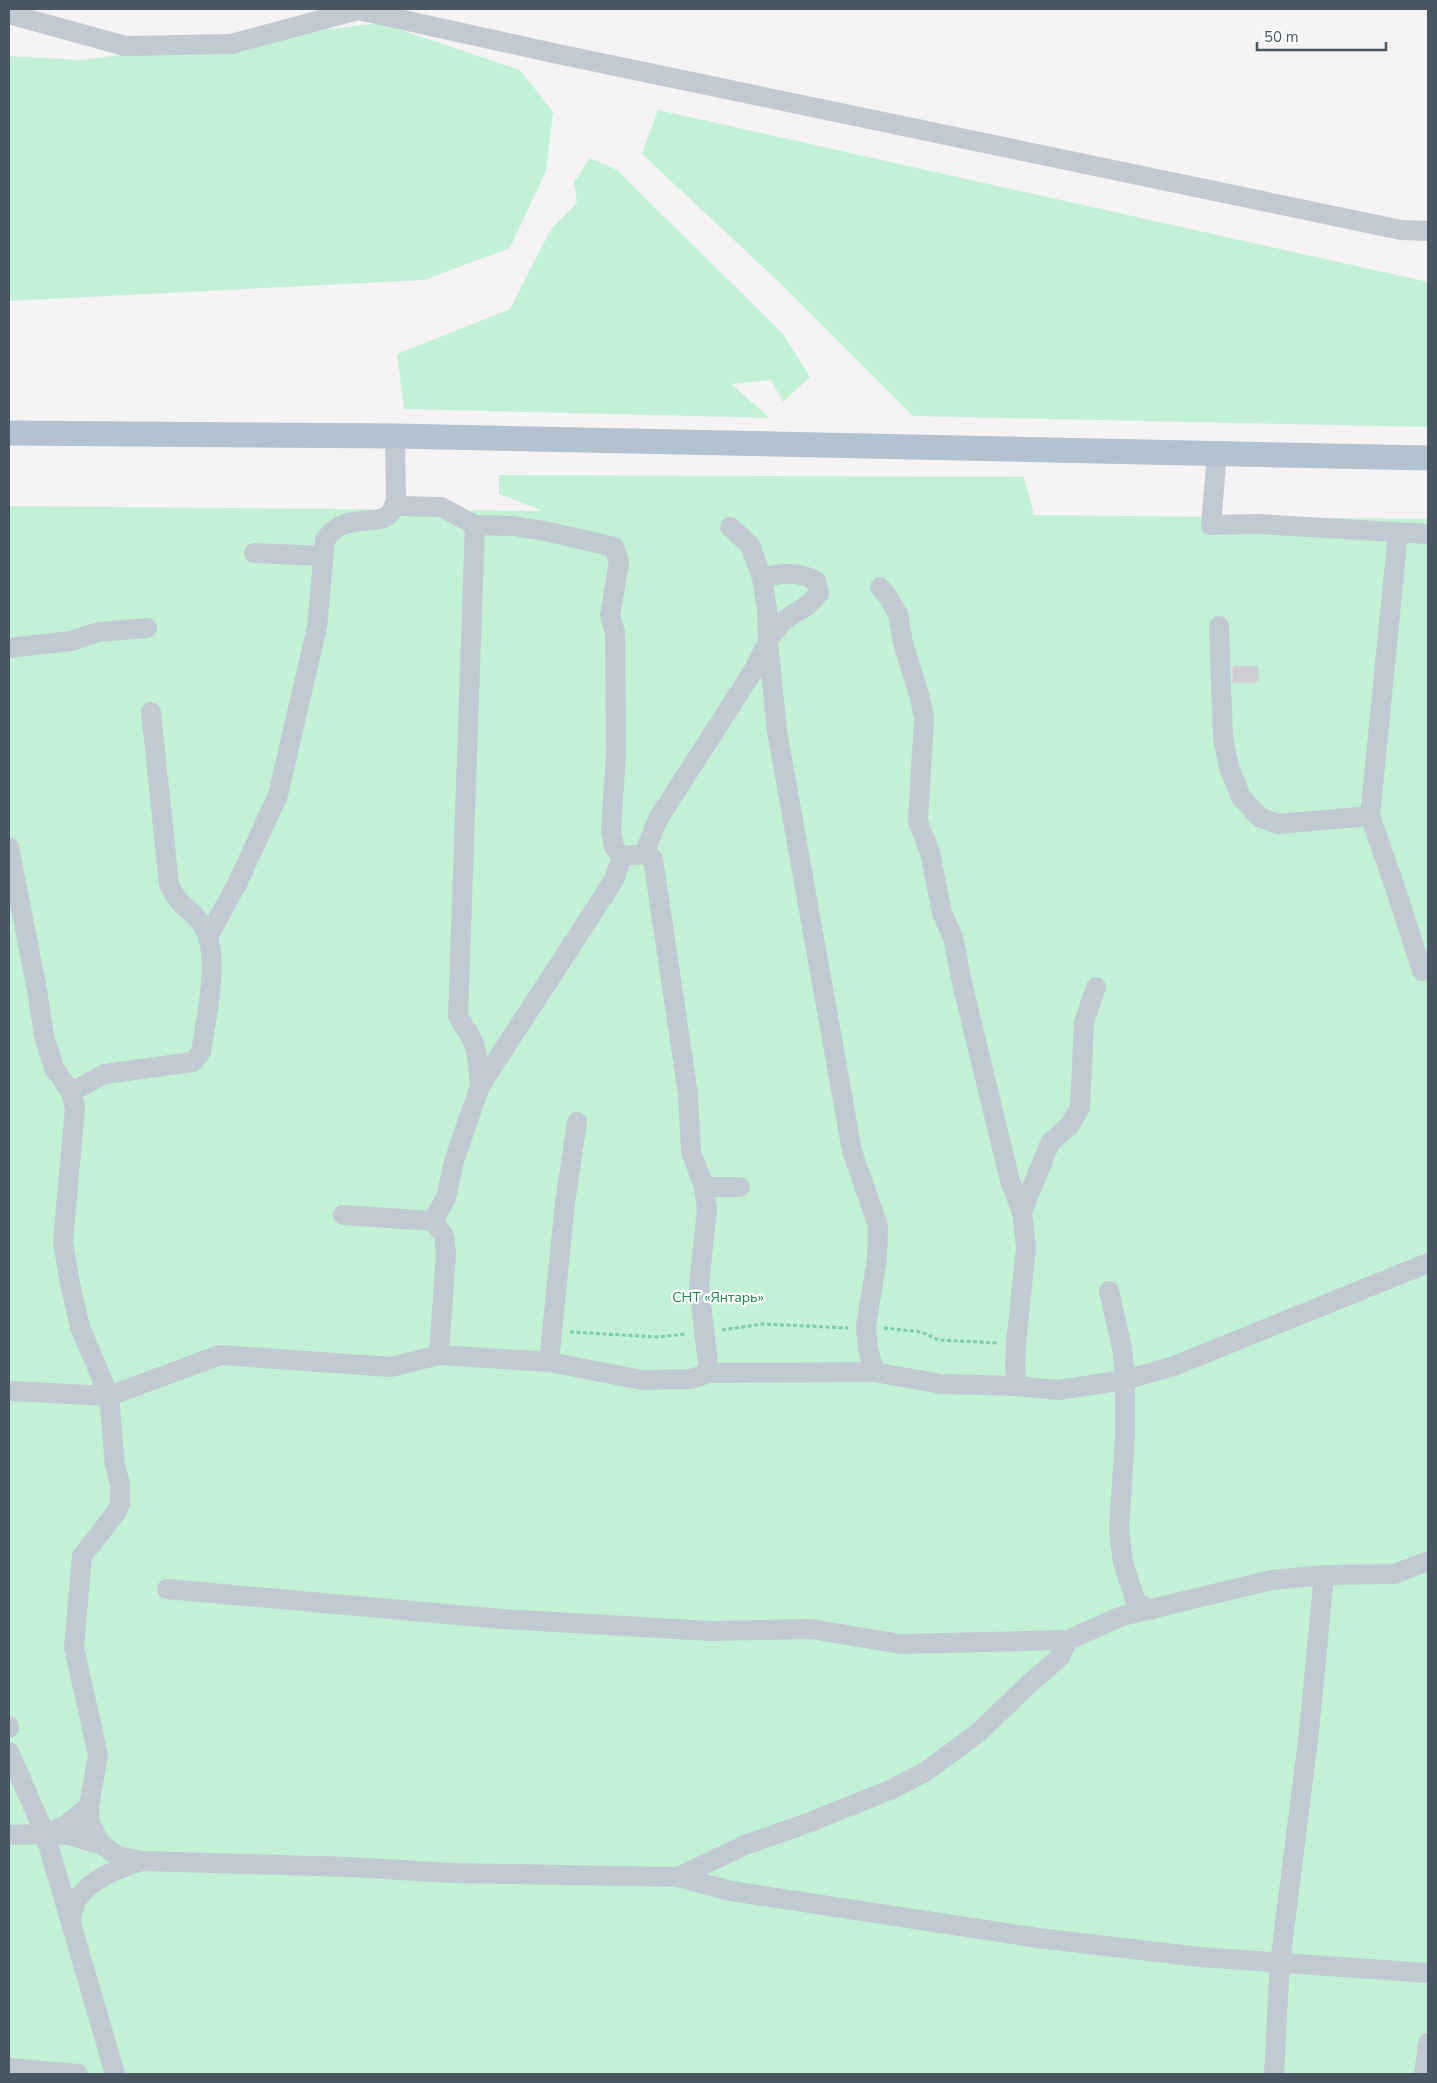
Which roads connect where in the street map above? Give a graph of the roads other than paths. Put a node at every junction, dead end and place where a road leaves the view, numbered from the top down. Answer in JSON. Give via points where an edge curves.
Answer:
{"nodes":[{"id":1,"x":9,"y":14,"type":"edge"},
{"id":2,"x":1428,"y":231,"type":"edge"},
{"id":3,"x":9,"y":433,"type":"edge"},
{"id":4,"x":395,"y":436,"type":"junction"},
{"id":5,"x":1217,"y":454,"type":"junction"},
{"id":6,"x":1428,"y":458,"type":"edge"},
{"id":7,"x":396,"y":501,"type":"junction"},
{"id":8,"x":475,"y":525,"type":"junction"},
{"id":9,"x":730,"y":527,"type":"dead end"},
{"id":10,"x":1398,"y":533,"type":"junction"},
{"id":11,"x":1428,"y":534,"type":"edge"},
{"id":12,"x":254,"y":553,"type":"dead end"},
{"id":13,"x":323,"y":556,"type":"junction"},
{"id":14,"x":762,"y":578,"type":"junction"},
{"id":15,"x":880,"y":587,"type":"dead end"},
{"id":16,"x":1219,"y":626,"type":"dead end"},
{"id":17,"x":147,"y":628,"type":"dead end"},
{"id":18,"x":768,"y":642,"type":"junction"},
{"id":19,"x":9,"y":648,"type":"edge"},
{"id":20,"x":151,"y":712,"type":"dead end"},
{"id":21,"x":1370,"y":816,"type":"junction"},
{"id":22,"x":9,"y":854,"type":"edge"},
{"id":23,"x":644,"y":854,"type":"junction"},
{"id":24,"x":622,"y":856,"type":"junction"},
{"id":25,"x":208,"y":936,"type":"junction"},
{"id":26,"x":1422,"y":971,"type":"dead end"},
{"id":27,"x":1096,"y":987,"type":"dead end"},
{"id":28,"x":480,"y":1086,"type":"junction"},
{"id":29,"x":71,"y":1092,"type":"junction"},
{"id":30,"x":577,"y":1122,"type":"dead end"},
{"id":31,"x":704,"y":1187,"type":"junction"},
{"id":32,"x":740,"y":1187,"type":"dead end"},
{"id":33,"x":1022,"y":1212,"type":"junction"},
{"id":34,"x":343,"y":1215,"type":"dead end"},
{"id":35,"x":433,"y":1221,"type":"junction"},
{"id":36,"x":1428,"y":1263,"type":"edge"},
{"id":37,"x":1109,"y":1291,"type":"dead end"},
{"id":38,"x":439,"y":1355,"type":"junction"},
{"id":39,"x":549,"y":1362,"type":"junction"},
{"id":40,"x":874,"y":1372,"type":"junction"},
{"id":41,"x":708,"y":1373,"type":"junction"},
{"id":42,"x":1125,"y":1380,"type":"junction"},
{"id":43,"x":1017,"y":1386,"type":"junction"},
{"id":44,"x":9,"y":1391,"type":"edge"},
{"id":45,"x":108,"y":1396,"type":"junction"},
{"id":46,"x":1428,"y":1561,"type":"edge"},
{"id":47,"x":1324,"y":1575,"type":"junction"},
{"id":48,"x":167,"y":1589,"type":"dead end"},
{"id":49,"x":1150,"y":1610,"type":"junction"},
{"id":50,"x":1068,"y":1640,"type":"junction"},
{"id":51,"x":9,"y":1752,"type":"edge"},
{"id":52,"x":89,"y":1806,"type":"junction"},
{"id":53,"x":45,"y":1834,"type":"junction"},
{"id":54,"x":9,"y":1835,"type":"edge"},
{"id":55,"x":102,"y":1844,"type":"junction"},
{"id":56,"x":142,"y":1862,"type":"junction"},
{"id":57,"x":678,"y":1877,"type":"junction"},
{"id":58,"x":70,"y":1920,"type":"junction"},
{"id":59,"x":1280,"y":1962,"type":"junction"},
{"id":60,"x":1428,"y":1973,"type":"edge"},
{"id":61,"x":1428,"y":2043,"type":"edge"},
{"id":62,"x":9,"y":2068,"type":"edge"},
{"id":63,"x":78,"y":2074,"type":"edge"},
{"id":64,"x":116,"y":2074,"type":"edge"},
{"id":65,"x":1274,"y":2074,"type":"edge"},
{"id":66,"x":1424,"y":2074,"type":"edge"}],
"edges":[{"from":1,"to":2,"type":"street","via":[[125,46],[231,44],[358,10],[553,54],[1392,228]]},
{"from":3,"to":4,"type":"main road"},
{"from":4,"to":5,"type":"main road"},
{"from":4,"to":7,"type":"street"},
{"from":5,"to":6,"type":"main road"},
{"from":5,"to":10,"type":"street","via":[[1212,525],[1258,524]]},
{"from":7,"to":8,"type":"street","via":[[400,506],[441,507]]},
{"from":7,"to":13,"type":"street","via":[[390,513],[379,519],[345,522],[330,532],[325,540]]},
{"from":8,"to":24,"type":"street","via":[[514,526],[614,547],[619,562],[610,616],[614,632],[616,754],[611,831],[614,847]]},
{"from":8,"to":28,"type":"street","via":[[458,1016],[472,1038]]},
{"from":9,"to":14,"type":"street","via":[[750,545]]},
{"from":10,"to":11,"type":"street"},
{"from":10,"to":21,"type":"street"},
{"from":12,"to":13,"type":"street"},
{"from":13,"to":25,"type":"street","via":[[316,627],[278,795],[238,884]]},
{"from":14,"to":18,"type":"street"},
{"from":14,"to":18,"type":"street","via":[[779,573],[804,575],[816,581],[818,593],[812,604],[785,620]]},
{"from":15,"to":33,"type":"street","via":[[898,614],[924,718],[918,822],[930,852],[942,913],[954,937],[962,983],[1008,1172]]},
{"from":16,"to":21,"type":"street","via":[[1223,738],[1241,797],[1260,817],[1278,824]]},
{"from":17,"to":19,"type":"street","via":[[98,632],[71,641]]},
{"from":18,"to":23,"type":"street","via":[[755,668],[658,819]]},
{"from":18,"to":40,"type":"street","via":[[777,731],[852,1151],[878,1226],[877,1259],[866,1326]]},
{"from":20,"to":25,"type":"street","via":[[169,884],[174,897],[202,924]]},
{"from":21,"to":26,"type":"street"},
{"from":22,"to":29,"type":"street","via":[[44,1036],[54,1068]]},
{"from":23,"to":24,"type":"street"},
{"from":23,"to":31,"type":"street","via":[[653,859],[688,1094],[691,1152]]},
{"from":24,"to":28,"type":"street","via":[[614,880]]},
{"from":25,"to":29,"type":"street","via":[[212,973],[201,1052],[193,1062],[105,1074]]},
{"from":27,"to":33,"type":"street","via":[[1084,1022],[1080,1108],[1070,1125],[1050,1143]]},
{"from":28,"to":35,"type":"street","via":[[454,1161],[446,1198]]},
{"from":29,"to":45,"type":"street","via":[[75,1108],[63,1242],[80,1327]]},
{"from":30,"to":39,"type":"street","via":[[565,1203]]},
{"from":31,"to":32,"type":"street"},
{"from":31,"to":41,"type":"street","via":[[707,1209],[699,1285]]},
{"from":33,"to":43,"type":"street","via":[[1026,1248],[1016,1344]]},
{"from":34,"to":35,"type":"street"},
{"from":35,"to":38,"type":"street","via":[[444,1235],[446,1252]]},
{"from":36,"to":42,"type":"street","via":[[1174,1366]]},
{"from":37,"to":42,"type":"street","via":[[1122,1348]]},
{"from":38,"to":39,"type":"street"},
{"from":38,"to":45,"type":"street","via":[[391,1367],[220,1355]]},
{"from":39,"to":41,"type":"street","via":[[642,1380],[691,1379]]},
{"from":40,"to":41,"type":"street"},
{"from":40,"to":43,"type":"street","via":[[941,1384]]},
{"from":42,"to":43,"type":"street","via":[[1058,1390]]},
{"from":42,"to":49,"type":"street","via":[[1126,1437],[1119,1529],[1124,1563],[1136,1602]]},
{"from":44,"to":45,"type":"street"},
{"from":45,"to":52,"type":"street","via":[[120,1504],[82,1556],[74,1648],[98,1756]]},
{"from":46,"to":47,"type":"street","via":[[1394,1574]]},
{"from":47,"to":49,"type":"street","via":[[1272,1580]]},
{"from":47,"to":59,"type":"street","via":[[1309,1732]]},
{"from":48,"to":50,"type":"street","via":[[522,1620],[710,1631],[811,1629],[901,1644]]},
{"from":49,"to":50,"type":"street","via":[[1122,1616]]},
{"from":50,"to":57,"type":"street","via":[[1060,1657],[978,1733],[925,1772],[890,1790],[745,1845]]},
{"from":51,"to":53,"type":"street"},
{"from":52,"to":53,"type":"street","via":[[66,1825]]},
{"from":52,"to":55,"type":"street","via":[[90,1824]]},
{"from":53,"to":54,"type":"street"},
{"from":53,"to":55,"type":"street","via":[[68,1834]]},
{"from":53,"to":58,"type":"street"},
{"from":55,"to":56,"type":"street","via":[[118,1856]]},
{"from":56,"to":57,"type":"street"},
{"from":56,"to":58,"type":"street","via":[[113,1871],[89,1886],[78,1899]]},
{"from":57,"to":59,"type":"street","via":[[731,1891],[1038,1938],[1200,1957]]},
{"from":58,"to":64,"type":"street"},
{"from":59,"to":60,"type":"street"},
{"from":59,"to":65,"type":"street"},
{"from":61,"to":66,"type":"street"},
{"from":62,"to":63,"type":"street"}]}
